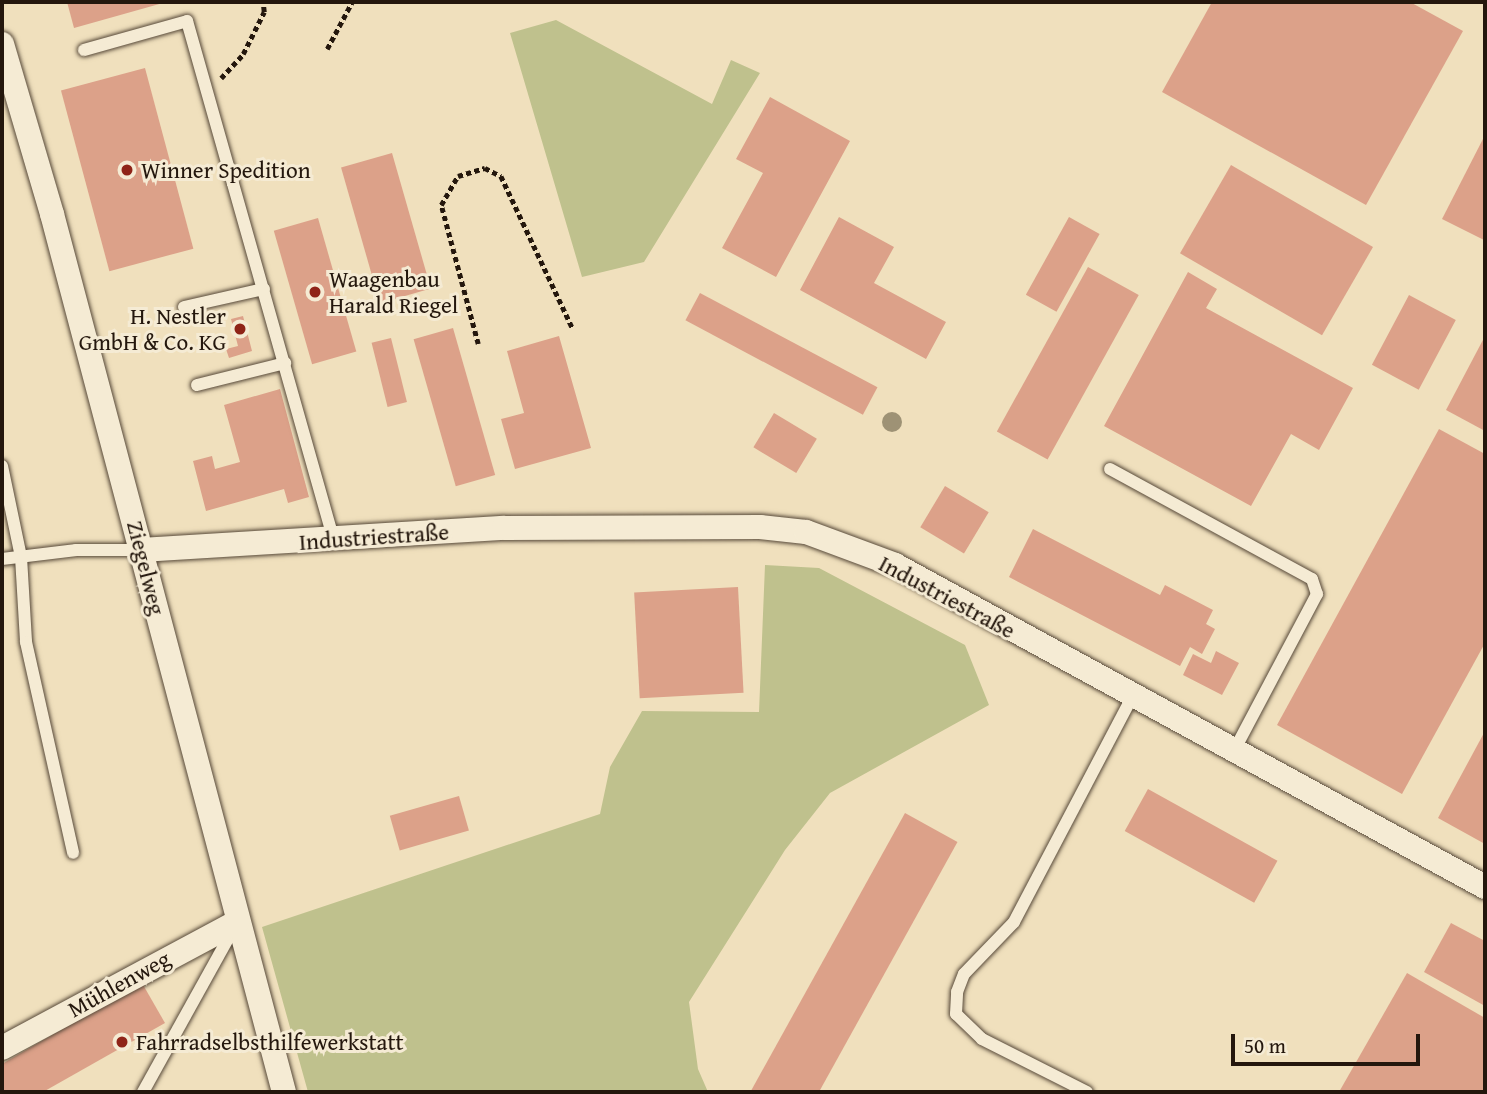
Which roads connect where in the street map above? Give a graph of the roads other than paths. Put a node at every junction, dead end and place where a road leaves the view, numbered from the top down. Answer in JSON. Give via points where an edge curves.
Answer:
{"nodes":[{"id":1,"x":2,"y":44,"type":"edge"},
{"id":2,"x":84,"y":50,"type":"dead end"},
{"id":3,"x":264,"y":289,"type":"junction"},
{"id":4,"x":184,"y":307,"type":"dead end"},
{"id":5,"x":285,"y":363,"type":"junction"},
{"id":6,"x":197,"y":385,"type":"dead end"},
{"id":7,"x":2,"y":466,"type":"edge"},
{"id":8,"x":1110,"y":469,"type":"dead end"},
{"id":9,"x":334,"y":541,"type":"junction"},
{"id":10,"x":141,"y":550,"type":"junction"},
{"id":11,"x":21,"y":557,"type":"junction"},
{"id":12,"x":2,"y":559,"type":"edge"},
{"id":13,"x":1132,"y":697,"type":"junction"},
{"id":14,"x":1234,"y":751,"type":"junction"},
{"id":15,"x":73,"y":853,"type":"dead end"},
{"id":16,"x":1485,"y":887,"type":"edge"},
{"id":17,"x":237,"y":922,"type":"junction"},
{"id":18,"x":2,"y":1048,"type":"edge"},
{"id":19,"x":143,"y":1092,"type":"edge"},
{"id":20,"x":284,"y":1092,"type":"edge"},
{"id":21,"x":1087,"y":1092,"type":"edge"}],
"edges":[{"from":1,"to":10,"type":"street","name":"Ziegelweg"},
{"from":2,"to":3,"type":"lane","via":[[187,21]]},
{"from":3,"to":4,"type":"lane"},
{"from":3,"to":5,"type":"lane"},
{"from":5,"to":6,"type":"lane"},
{"from":5,"to":9,"type":"lane"},
{"from":7,"to":11,"type":"lane"},
{"from":8,"to":14,"type":"lane","via":[[1312,579],[1317,594]]},
{"from":9,"to":10,"type":"street","name":"Industriestraße"},
{"from":9,"to":13,"type":"street","name":"Industriestraße","via":[[615,526],[760,527],[806,532],[895,565]]},
{"from":10,"to":11,"type":"lane","via":[[76,550]]},
{"from":10,"to":17,"type":"street","name":"Ziegelweg"},
{"from":11,"to":12,"type":"lane"},
{"from":11,"to":15,"type":"lane","via":[[26,642]]},
{"from":13,"to":14,"type":"street","name":"Industriestraße"},
{"from":13,"to":21,"type":"lane","via":[[1014,922],[964,974],[957,992],[956,1014],[982,1039]]},
{"from":14,"to":16,"type":"street","name":"Industriestraße"},
{"from":17,"to":18,"type":"street","name":"Mühlenweg"},
{"from":17,"to":19,"type":"lane"},
{"from":17,"to":20,"type":"street","name":"Ziegelweg"}]}
